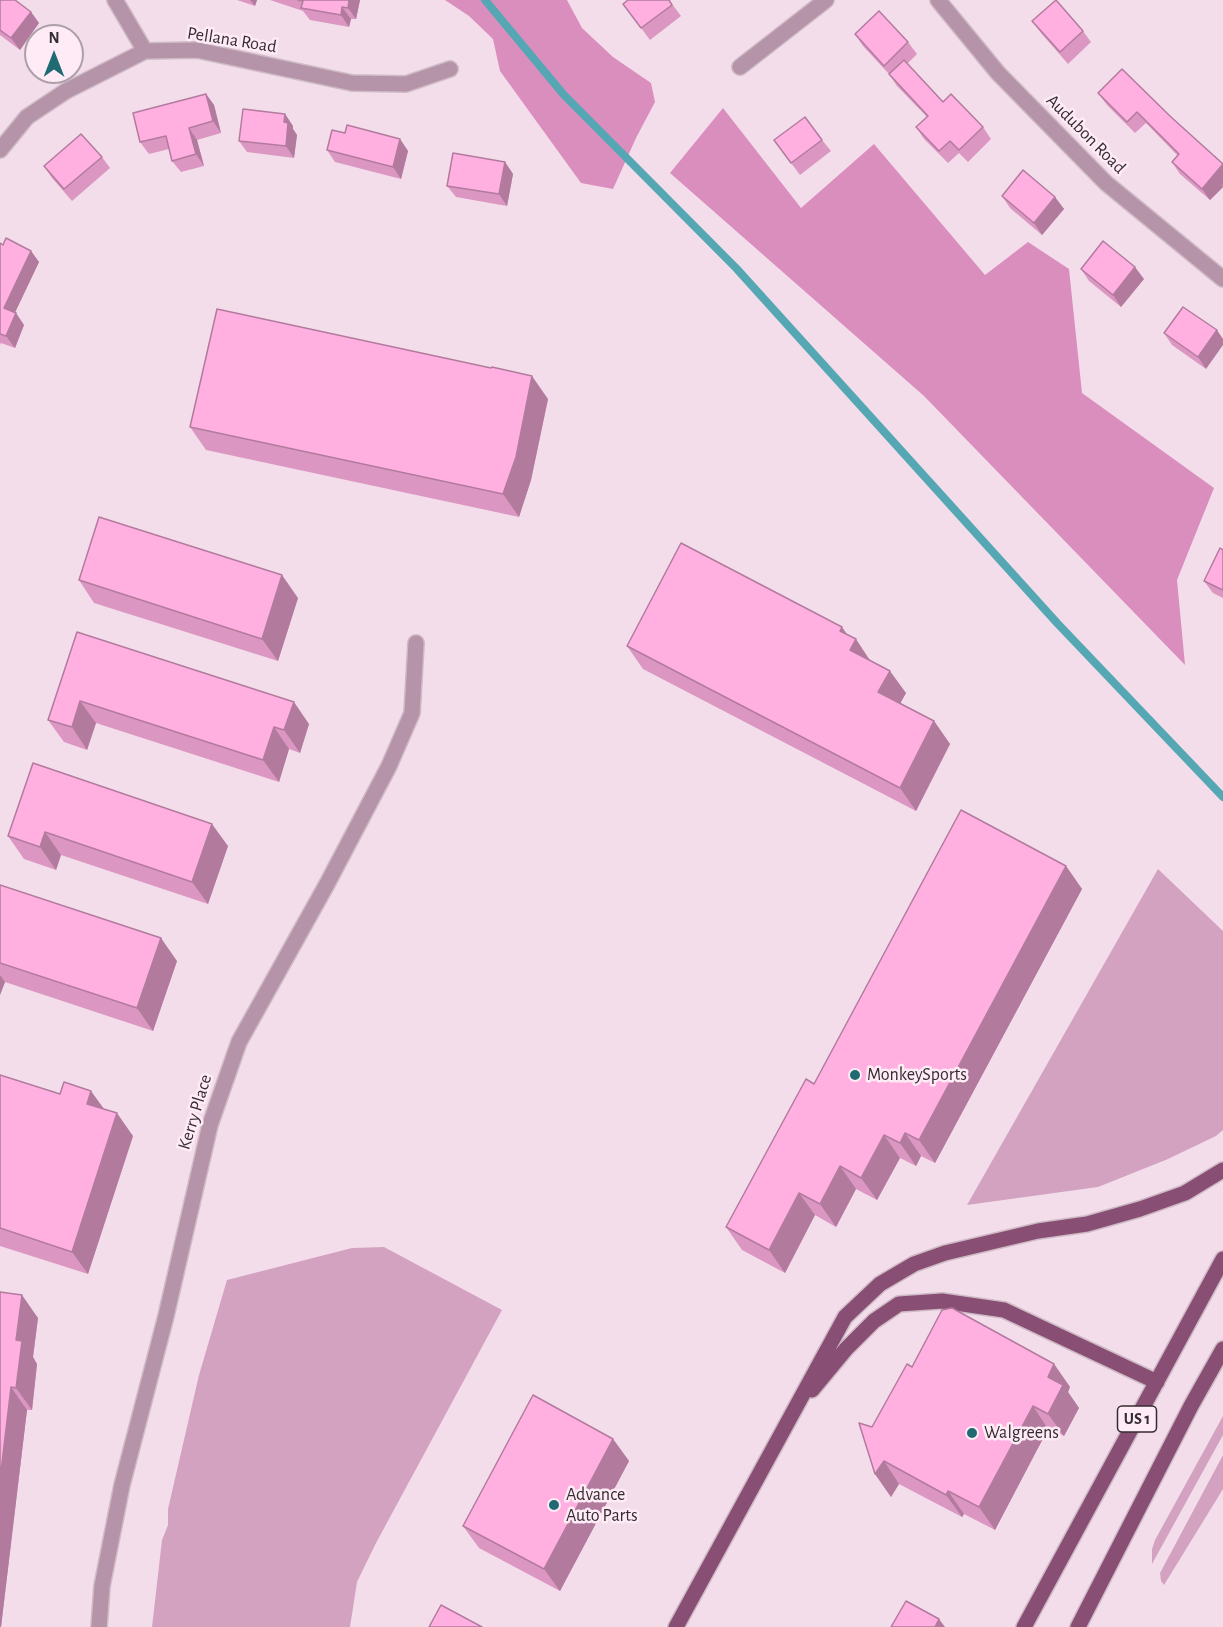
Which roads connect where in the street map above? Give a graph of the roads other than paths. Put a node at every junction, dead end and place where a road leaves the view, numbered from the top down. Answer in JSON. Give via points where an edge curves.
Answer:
{"nodes":[{"id":1,"x":115,"y":0,"type":"edge"},
{"id":2,"x":826,"y":0,"type":"edge"},
{"id":3,"x":938,"y":0,"type":"edge"},
{"id":4,"x":145,"y":51,"type":"junction"},
{"id":5,"x":740,"y":67,"type":"dead end"},
{"id":6,"x":450,"y":69,"type":"dead end"},
{"id":7,"x":0,"y":150,"type":"edge"},
{"id":8,"x":1223,"y":279,"type":"edge"},
{"id":9,"x":416,"y":643,"type":"dead end"},
{"id":10,"x":1223,"y":1170,"type":"edge"},
{"id":11,"x":1223,"y":1259,"type":"edge"},
{"id":12,"x":1223,"y":1349,"type":"edge"},
{"id":13,"x":1157,"y":1382,"type":"junction"},
{"id":14,"x":790,"y":1415,"type":"junction"},
{"id":15,"x":99,"y":1627,"type":"edge"},
{"id":16,"x":676,"y":1627,"type":"edge"},
{"id":17,"x":1024,"y":1627,"type":"edge"},
{"id":18,"x":1078,"y":1627,"type":"edge"}],
"edges":[{"from":1,"to":4,"type":"street"},
{"from":2,"to":5,"type":"street"},
{"from":3,"to":8,"type":"street","name":"Audubon Road","via":[[999,73],[1106,183]]},
{"from":4,"to":6,"type":"street","name":"Pellana Road","via":[[197,50],[352,83],[405,84]]},
{"from":4,"to":7,"type":"street","name":"Pellana Road","via":[[66,91],[27,117]]},
{"from":9,"to":15,"type":"street","name":"Kerry Place","via":[[412,713],[327,884],[239,1042],[210,1125],[122,1485],[102,1586]]},
{"from":10,"to":14,"type":"main road","via":[[1185,1193],[1140,1209],[1087,1224],[989,1241],[914,1264],[880,1284],[845,1317]]},
{"from":11,"to":13,"type":"main road","number":"US 1"},
{"from":12,"to":18,"type":"main road","number":"US 1"},
{"from":13,"to":14,"type":"main road","via":[[1004,1310],[942,1301],[899,1304],[874,1321],[846,1349]]},
{"from":13,"to":17,"type":"main road","number":"US 1"},
{"from":14,"to":16,"type":"main road"}]}
